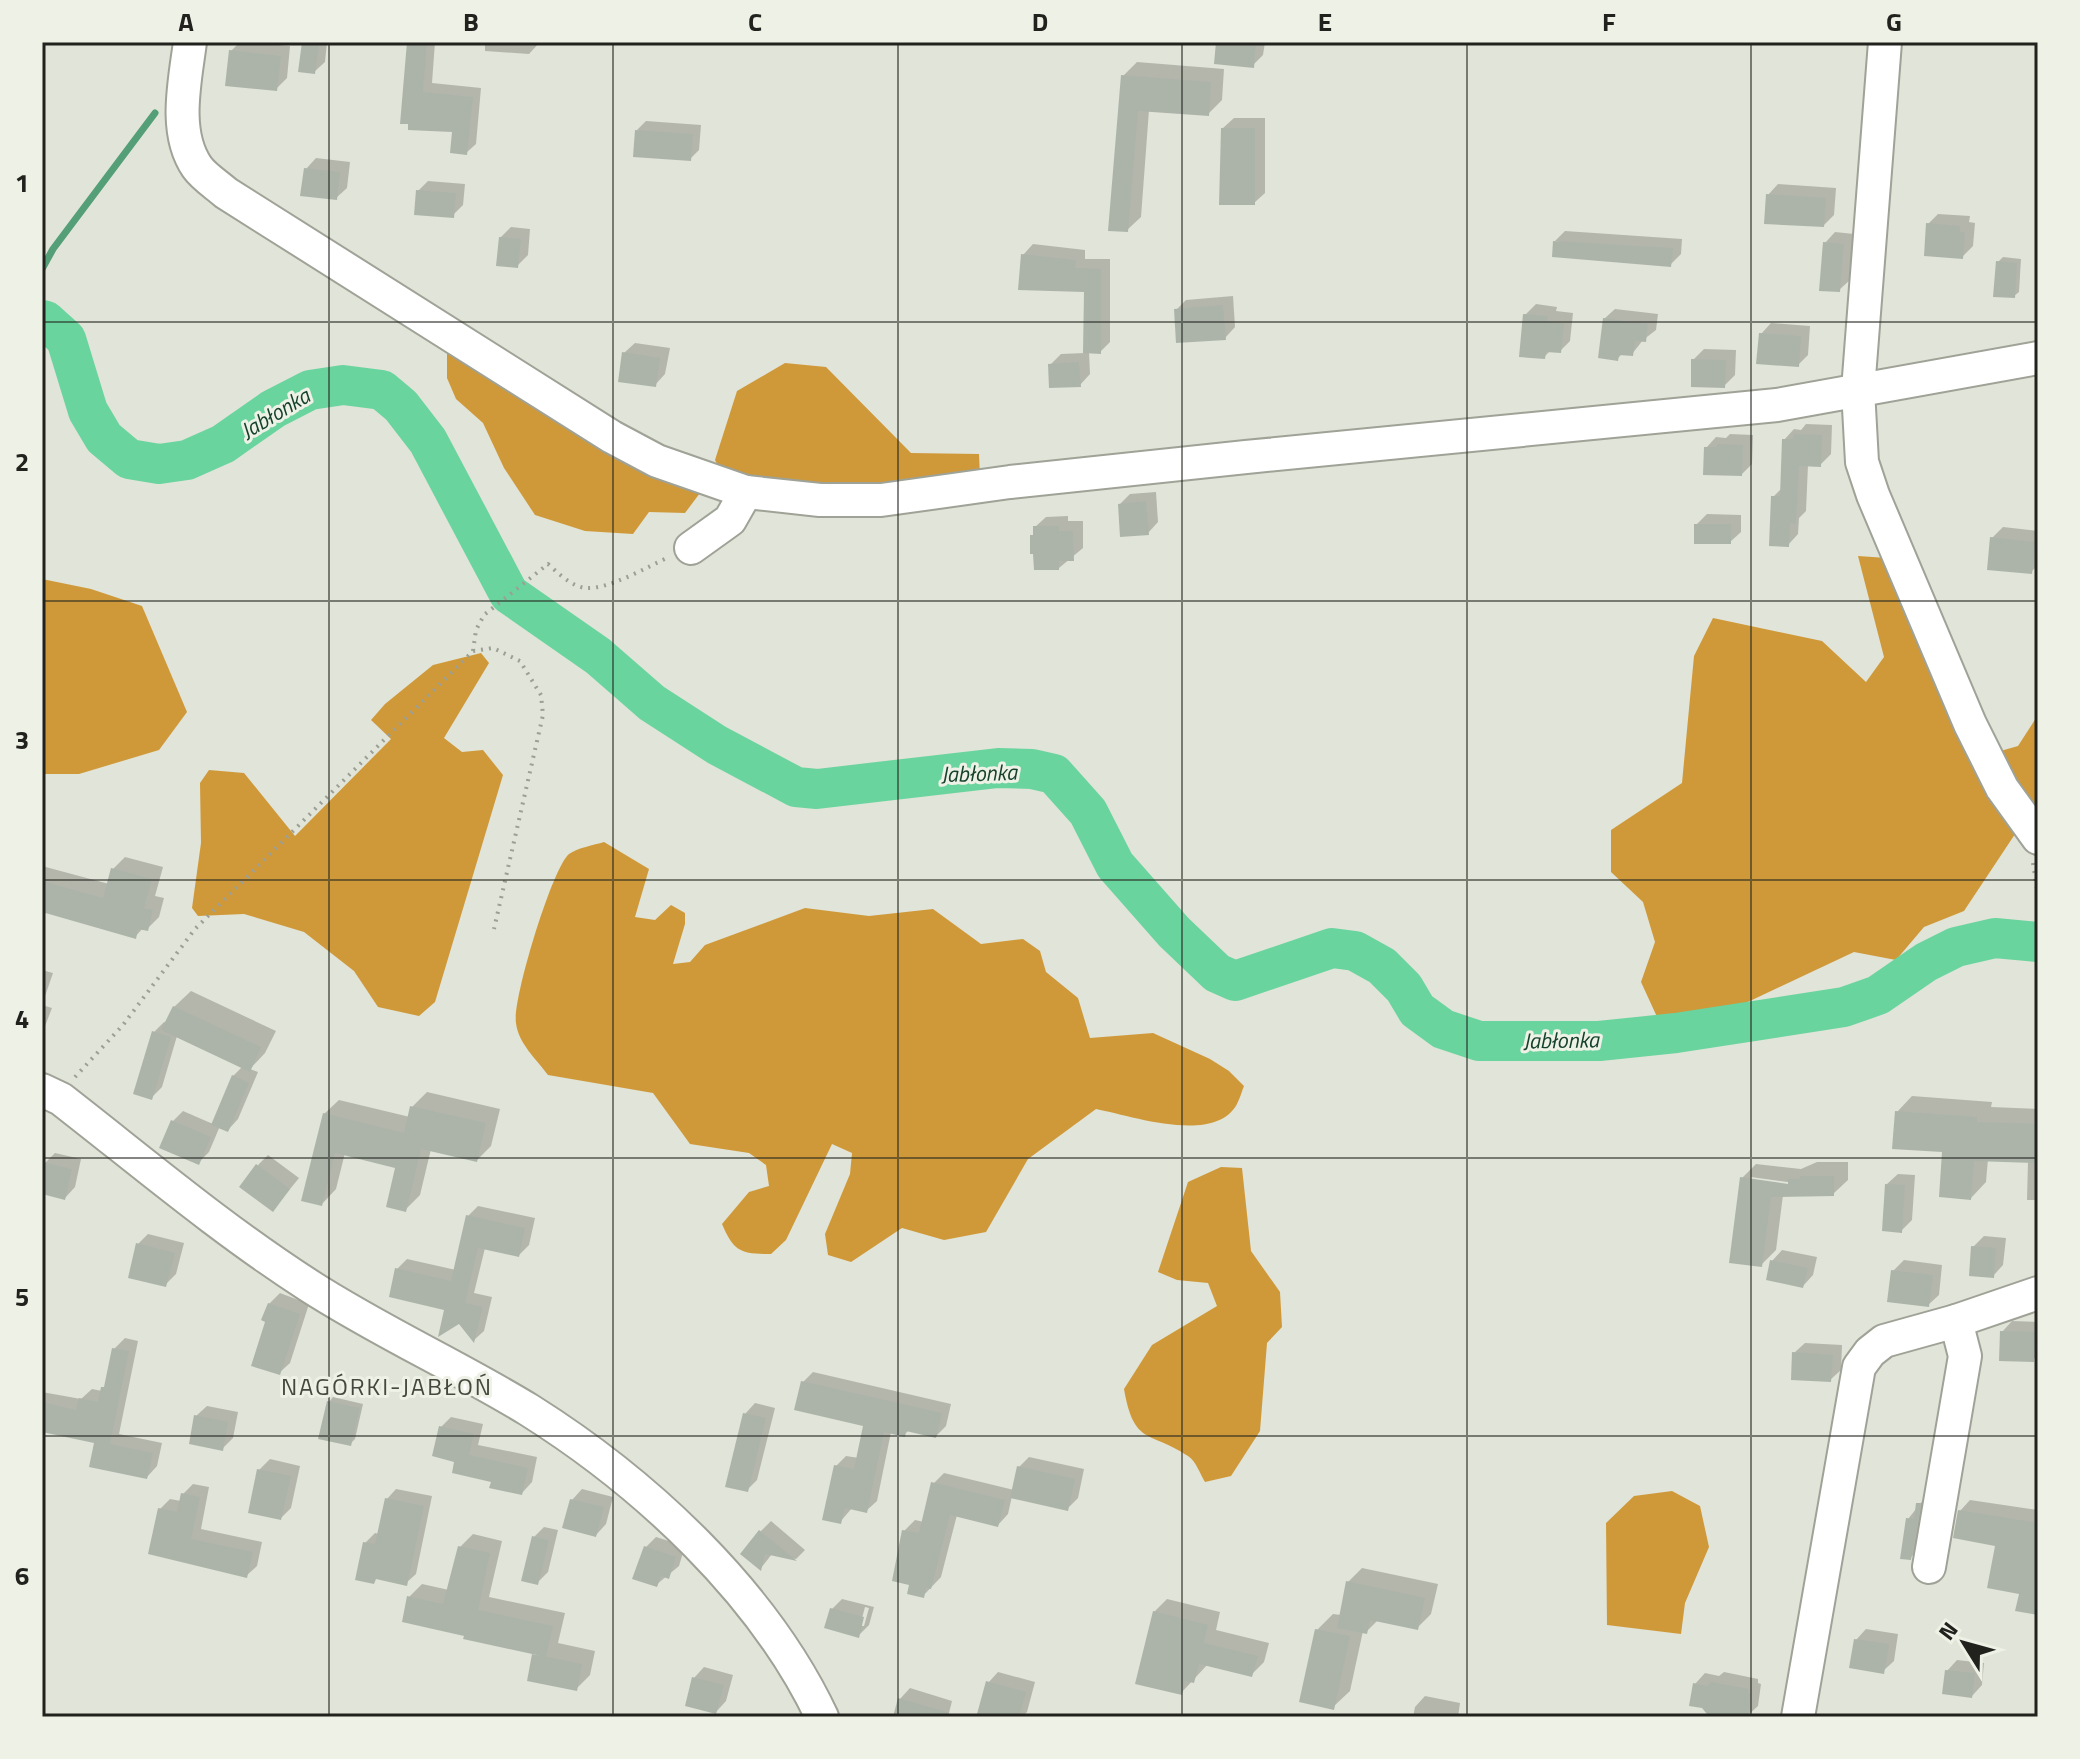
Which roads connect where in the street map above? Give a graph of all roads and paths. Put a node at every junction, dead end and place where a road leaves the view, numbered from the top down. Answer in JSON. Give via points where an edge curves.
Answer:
{"nodes":[{"id":1,"x":190,"y":42,"type":"edge"},
{"id":2,"x":1885,"y":42,"type":"edge"},
{"id":3,"x":2038,"y":358,"type":"edge"},
{"id":4,"x":1858,"y":390,"type":"junction"},
{"id":5,"x":746,"y":492,"type":"junction"},
{"id":6,"x":691,"y":548,"type":"joint"},
{"id":7,"x":473,"y":651,"type":"junction"},
{"id":8,"x":2038,"y":838,"type":"edge"},
{"id":9,"x":494,"y":929,"type":"dead end"},
{"id":10,"x":52,"y":1095,"type":"edge"},
{"id":11,"x":2038,"y":1293,"type":"edge"},
{"id":12,"x":1956,"y":1321,"type":"junction"},
{"id":13,"x":1929,"y":1567,"type":"dead end"},
{"id":14,"x":822,"y":1717,"type":"edge"},
{"id":15,"x":1798,"y":1717,"type":"edge"}],
"edges":[{"from":1,"to":5,"type":"street","via":[[186,141],[197,168],[226,193],[612,437],[657,461]]},
{"from":2,"to":4,"type":"street"},
{"from":3,"to":4,"type":"street"},
{"from":4,"to":5,"type":"street","via":[[1762,407],[1230,458],[881,500]]},
{"from":4,"to":8,"type":"street","via":[[1862,462],[1873,495],[1970,724],[2002,788]]},
{"from":5,"to":6,"type":"street","via":[[730,520]]},
{"from":6,"to":7,"type":"path","via":[[603,586],[584,588],[548,564],[484,615]]},
{"from":7,"to":9,"type":"path","via":[[493,648],[520,661],[541,695],[543,715]]},
{"from":7,"to":10,"type":"path","via":[[195,929],[123,1025],[73,1080]]},
{"from":10,"to":14,"type":"street","via":[[307,1285],[528,1410],[658,1505],[762,1620],[804,1679]]},
{"from":11,"to":12,"type":"street"},
{"from":12,"to":13,"type":"street","via":[[1965,1356]]},
{"from":12,"to":15,"type":"street","via":[[1884,1341],[1859,1367]]}]}
